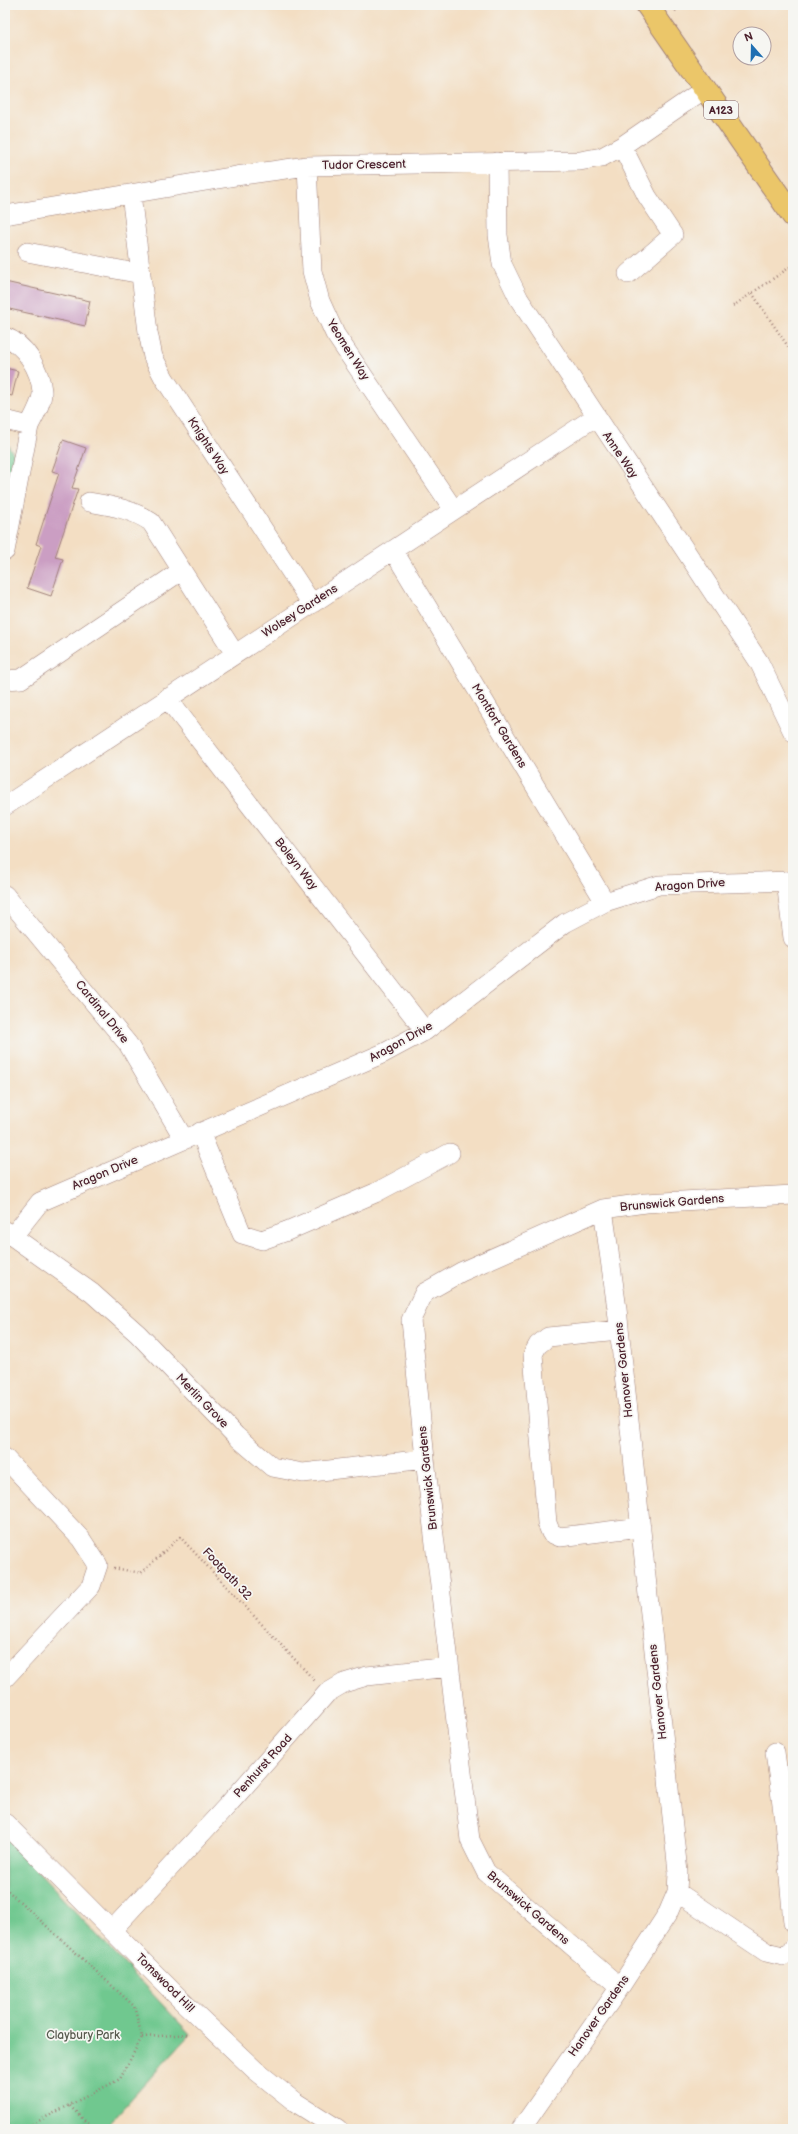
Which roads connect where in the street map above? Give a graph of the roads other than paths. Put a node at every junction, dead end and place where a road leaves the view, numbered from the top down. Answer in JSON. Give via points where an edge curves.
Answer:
{"nodes":[{"id":1,"x":647,"y":5,"type":"edge"},
{"id":2,"x":706,"y":88,"type":"junction"},
{"id":3,"x":622,"y":146,"type":"junction"},
{"id":4,"x":497,"y":162,"type":"junction"},
{"id":5,"x":307,"y":166,"type":"junction"},
{"id":6,"x":131,"y":194,"type":"junction"},
{"id":7,"x":5,"y":215,"type":"edge"},
{"id":8,"x":793,"y":216,"type":"edge"},
{"id":9,"x":27,"y":252,"type":"dead end"},
{"id":10,"x":141,"y":274,"type":"junction"},
{"id":11,"x":628,"y":274,"type":"dead end"},
{"id":12,"x":5,"y":337,"type":"edge"},
{"id":13,"x":595,"y":417,"type":"junction"},
{"id":14,"x":5,"y":420,"type":"edge"},
{"id":15,"x":29,"y":426,"type":"junction"},
{"id":16,"x":89,"y":502,"type":"dead end"},
{"id":17,"x":454,"y":510,"type":"junction"},
{"id":18,"x":393,"y":550,"type":"junction"},
{"id":19,"x":5,"y":551,"type":"edge"},
{"id":20,"x":181,"y":571,"type":"junction"},
{"id":21,"x":312,"y":604,"type":"junction"},
{"id":22,"x":235,"y":654,"type":"junction"},
{"id":23,"x":5,"y":680,"type":"edge"},
{"id":24,"x":166,"y":698,"type":"junction"},
{"id":25,"x":793,"y":732,"type":"edge"},
{"id":26,"x":5,"y":806,"type":"edge"},
{"id":27,"x":789,"y":881,"type":"edge"},
{"id":28,"x":5,"y":895,"type":"edge"},
{"id":29,"x":605,"y":902,"type":"junction"},
{"id":30,"x":793,"y":938,"type":"edge"},
{"id":31,"x":425,"y":1031,"type":"junction"},
{"id":32,"x":192,"y":1136,"type":"junction"},
{"id":33,"x":450,"y":1153,"type":"dead end"},
{"id":34,"x":793,"y":1195,"type":"edge"},
{"id":35,"x":604,"y":1209,"type":"junction"},
{"id":36,"x":9,"y":1234,"type":"edge"},
{"id":37,"x":620,"y":1330,"type":"junction"},
{"id":38,"x":5,"y":1458,"type":"edge"},
{"id":39,"x":425,"y":1459,"type":"junction"},
{"id":40,"x":641,"y":1527,"type":"junction"},
{"id":41,"x":449,"y":1667,"type":"junction"},
{"id":42,"x":5,"y":1678,"type":"edge"},
{"id":43,"x":774,"y":1752,"type":"dead end"},
{"id":44,"x":5,"y":1823,"type":"edge"},
{"id":45,"x":677,"y":1892,"type":"junction"},
{"id":46,"x":793,"y":1923,"type":"edge"},
{"id":47,"x":112,"y":1930,"type":"junction"},
{"id":48,"x":793,"y":1948,"type":"edge"},
{"id":49,"x":620,"y":1987,"type":"junction"},
{"id":50,"x":338,"y":2129,"type":"edge"},
{"id":51,"x":521,"y":2129,"type":"edge"}],
"edges":[{"from":1,"to":2,"type":"main road","number":"A123"},
{"from":2,"to":3,"type":"street","name":"Tudor Crescent"},
{"from":2,"to":8,"type":"main road","number":"A123"},
{"from":3,"to":4,"type":"street","name":"Tudor Crescent","via":[[602,157],[580,161]]},
{"from":3,"to":11,"type":"street","via":[[647,196],[673,235]]},
{"from":4,"to":5,"type":"street","name":"Tudor Crescent"},
{"from":4,"to":13,"type":"street","name":"Anne Way","via":[[498,236],[502,264],[519,299]]},
{"from":5,"to":6,"type":"street","name":"Tudor Crescent"},
{"from":5,"to":17,"type":"street","name":"Yeomen Way","via":[[312,271],[320,301],[335,334]]},
{"from":6,"to":7,"type":"street","name":"Tudor Crescent"},
{"from":6,"to":10,"type":"street","name":"Knights Way"},
{"from":9,"to":10,"type":"street"},
{"from":10,"to":21,"type":"street","name":"Knights Way","via":[[151,350],[161,373]]},
{"from":12,"to":15,"type":"street","via":[[25,351],[36,370],[42,392]]},
{"from":13,"to":17,"type":"street","name":"Wolsey Gardens"},
{"from":13,"to":25,"type":"street","name":"Anne Way","via":[[759,662]]},
{"from":14,"to":15,"type":"street"},
{"from":15,"to":19,"type":"street"},
{"from":16,"to":20,"type":"street","via":[[120,507],[151,522]]},
{"from":17,"to":18,"type":"street","name":"Wolsey Gardens"},
{"from":18,"to":21,"type":"street","name":"Wolsey Gardens"},
{"from":18,"to":29,"type":"street","name":"Montfort Gardens"},
{"from":20,"to":22,"type":"street"},
{"from":20,"to":23,"type":"street","via":[[21,679]]},
{"from":21,"to":22,"type":"street","name":"Wolsey Gardens"},
{"from":22,"to":24,"type":"street","name":"Wolsey Gardens"},
{"from":24,"to":26,"type":"street","name":"Wolsey Gardens"},
{"from":24,"to":31,"type":"street","name":"Boleyn Way"},
{"from":27,"to":29,"type":"street","name":"Aragon Drive","via":[[659,885]]},
{"from":27,"to":30,"type":"street"},
{"from":28,"to":32,"type":"street","name":"Cardinal Drive","via":[[128,1044]]},
{"from":29,"to":31,"type":"street","name":"Aragon Drive","via":[[565,923]]},
{"from":31,"to":32,"type":"street","name":"Aragon Drive","via":[[384,1053]]},
{"from":32,"to":33,"type":"street","name":"Cardinal Drive","via":[[242,1234],[262,1240],[375,1193]]},
{"from":32,"to":36,"type":"street","name":"Aragon Drive","via":[[40,1202]]},
{"from":34,"to":35,"type":"street","name":"Brunswick Gardens","via":[[646,1203]]},
{"from":35,"to":37,"type":"street","name":"Hanover Gardens"},
{"from":35,"to":39,"type":"street","name":"Brunswick Gardens","via":[[461,1272],[424,1293],[412,1320]]},
{"from":36,"to":39,"type":"street","name":"Merlin Grove","via":[[92,1292],[138,1334],[236,1436],[272,1467],[303,1473]]},
{"from":37,"to":40,"type":"street","name":"Hanover Gardens"},
{"from":37,"to":40,"type":"street","via":[[548,1337],[538,1345],[533,1354],[546,1523],[551,1533],[560,1537]]},
{"from":38,"to":42,"type":"street","via":[[80,1539],[98,1565],[91,1586]]},
{"from":39,"to":41,"type":"street","name":"Brunswick Gardens"},
{"from":40,"to":45,"type":"street","name":"Hanover Gardens","via":[[678,1872]]},
{"from":41,"to":47,"type":"street","name":"Penhurst Road","via":[[367,1676],[344,1682],[327,1693]]},
{"from":41,"to":49,"type":"street","name":"Brunswick Gardens","via":[[470,1840],[486,1872]]},
{"from":43,"to":46,"type":"street","via":[[784,1820]]},
{"from":44,"to":47,"type":"street","name":"Tomswood Hill"},
{"from":45,"to":48,"type":"street","via":[[766,1952],[783,1956],[793,1951]]},
{"from":45,"to":49,"type":"street","name":"Hanover Gardens","via":[[668,1913]]},
{"from":47,"to":50,"type":"street","name":"Tomswood Hill","via":[[255,2070],[295,2102]]},
{"from":49,"to":51,"type":"street","name":"Hanover Gardens"}]}
